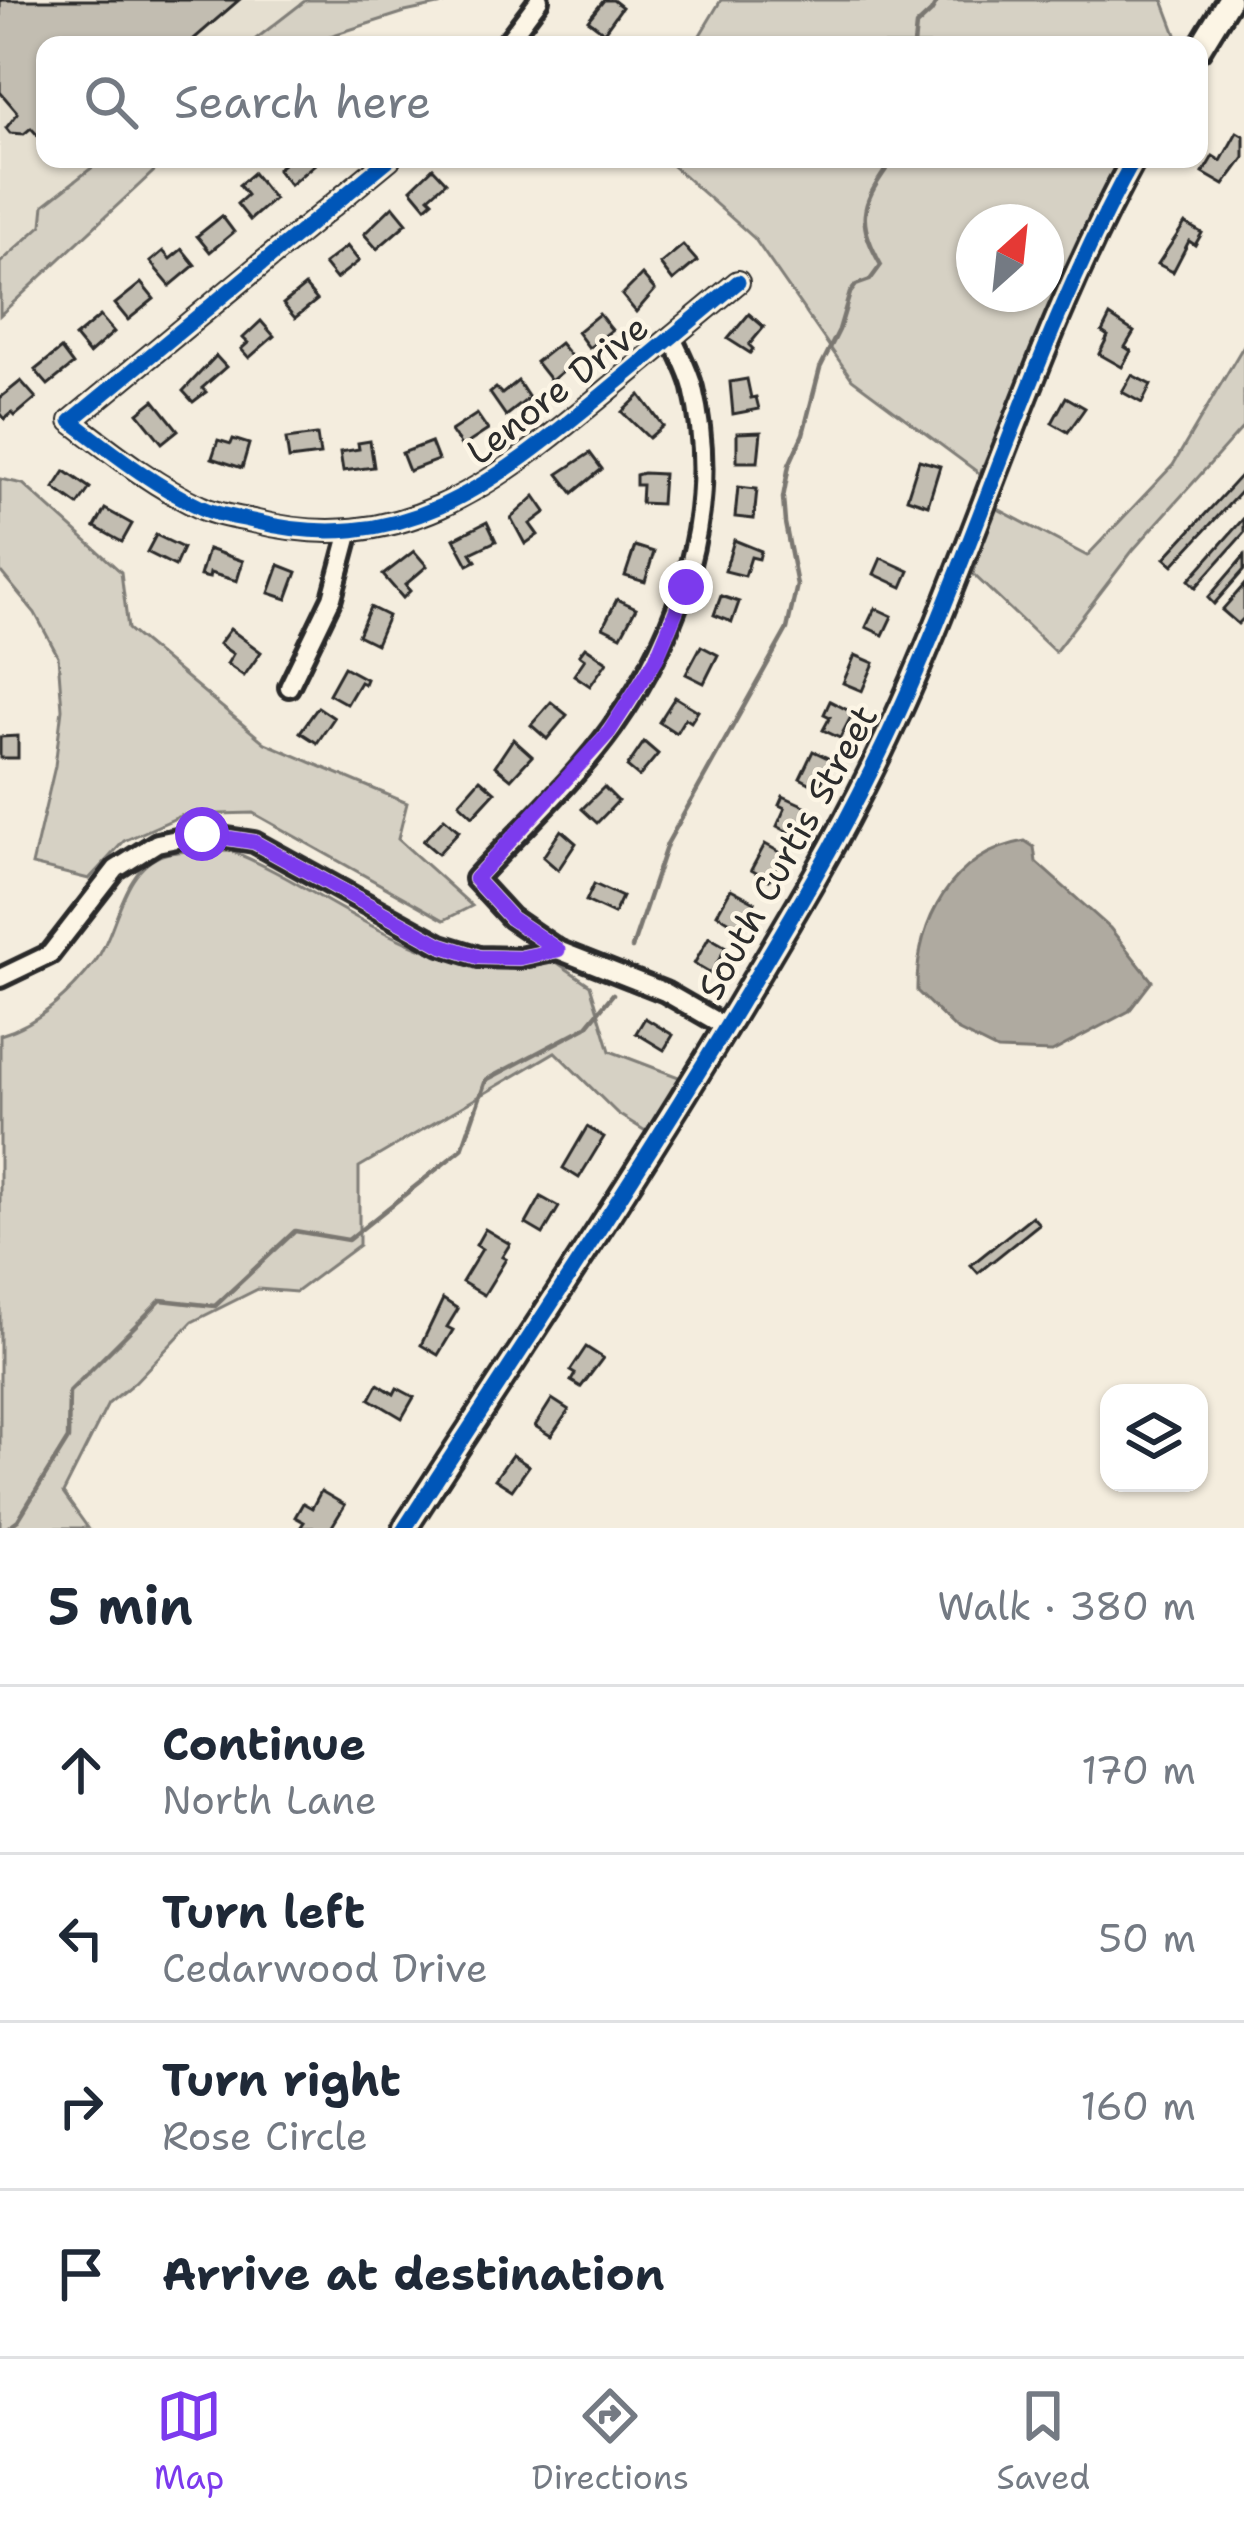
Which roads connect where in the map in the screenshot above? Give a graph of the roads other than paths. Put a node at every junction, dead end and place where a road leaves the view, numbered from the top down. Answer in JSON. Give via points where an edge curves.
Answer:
{"nodes":[{"id":1,"x":539,"y":0,"type":"edge"},
{"id":2,"x":1229,"y":0,"type":"edge"},
{"id":3,"x":512,"y":36,"type":"edge"},
{"id":4,"x":1207,"y":36,"type":"edge"},
{"id":5,"x":378,"y":168,"type":"edge"},
{"id":6,"x":1129,"y":168,"type":"edge"},
{"id":7,"x":738,"y":282,"type":"dead end"},
{"id":8,"x":672,"y":337,"type":"junction"},
{"id":9,"x":350,"y":531,"type":"junction"},
{"id":10,"x":289,"y":687,"type":"dead end"},
{"id":11,"x":558,"y":950,"type":"junction"},
{"id":12,"x":0,"y":978,"type":"edge"},
{"id":13,"x":726,"y":1027,"type":"junction"},
{"id":14,"x":405,"y":1528,"type":"edge"}],
"edges":[{"from":1,"to":3,"type":"street"},
{"from":2,"to":4,"type":"street"},
{"from":5,"to":9,"type":"street","name":"Lenore Drive","via":[[71,421],[203,509],[277,527]]},
{"from":6,"to":13,"type":"street","name":"South Curtis Street","via":[[1089,241],[874,766]]},
{"from":7,"to":8,"type":"street","name":"Lenore Drive"},
{"from":8,"to":9,"type":"street","name":"Lenore Drive","via":[[516,466],[409,519]]},
{"from":8,"to":11,"type":"street","via":[[693,387],[700,442],[701,511],[686,587],[656,659],[609,732],[475,879],[511,918]]},
{"from":9,"to":10,"type":"street","via":[[332,598]]},
{"from":11,"to":12,"type":"street","via":[[479,957],[441,945],[254,842],[202,834],[157,843],[116,868],[50,954]]},
{"from":11,"to":13,"type":"street","via":[[665,992]]},
{"from":13,"to":14,"type":"street","name":"South Curtis Street"}]}
